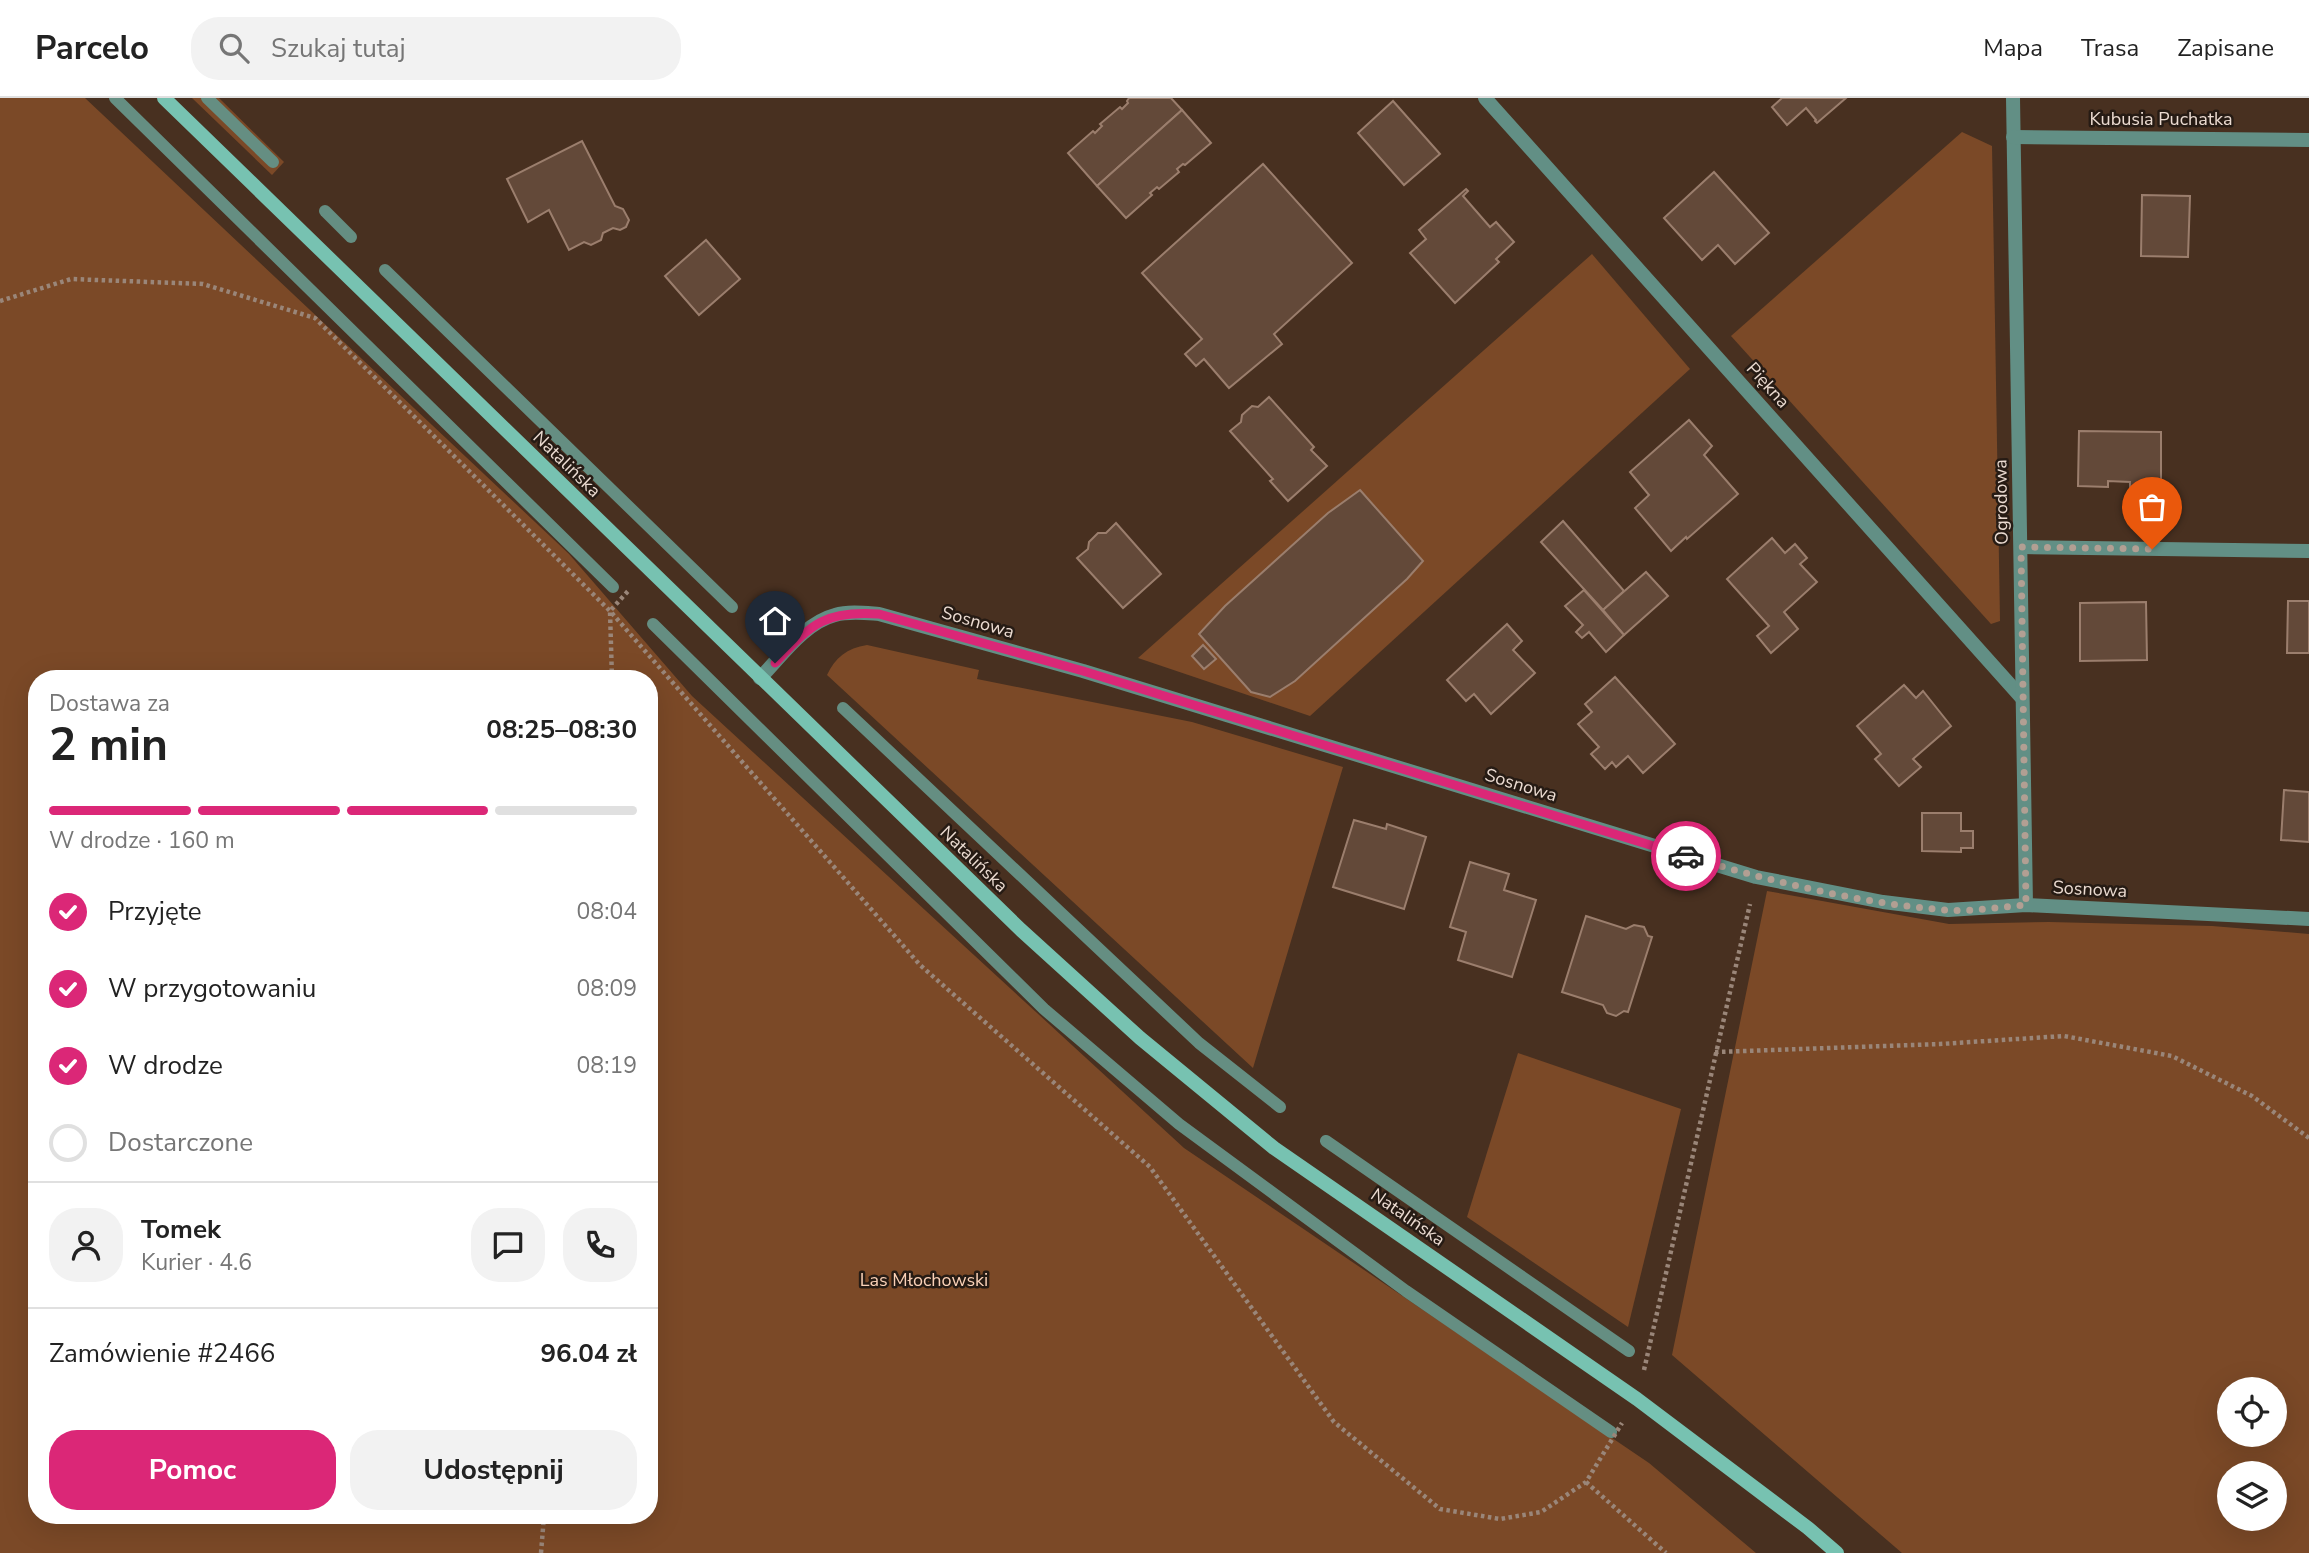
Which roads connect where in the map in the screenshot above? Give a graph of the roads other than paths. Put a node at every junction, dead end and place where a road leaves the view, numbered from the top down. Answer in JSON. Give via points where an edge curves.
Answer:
{"nodes":[{"id":1,"x":164,"y":98,"type":"edge"},
{"id":2,"x":1485,"y":98,"type":"edge"},
{"id":3,"x":2013,"y":98,"type":"edge"},
{"id":4,"x":2014,"y":137,"type":"junction"},
{"id":5,"x":2309,"y":140,"type":"edge"},
{"id":6,"x":2021,"y":547,"type":"junction"},
{"id":7,"x":2309,"y":551,"type":"edge"},
{"id":8,"x":760,"y":678,"type":"junction"},
{"id":9,"x":2021,"y":697,"type":"junction"},
{"id":10,"x":2026,"y":905,"type":"junction"},
{"id":11,"x":2309,"y":919,"type":"edge"},
{"id":12,"x":1837,"y":1553,"type":"edge"}],
"edges":[{"from":1,"to":8,"type":"main road","name":"Natalińska"},
{"from":2,"to":9,"type":"street","name":"Piękna"},
{"from":3,"to":4,"type":"street","name":"Ogrodowa"},
{"from":4,"to":5,"type":"street","name":"Kubusia Puchatka"},
{"from":4,"to":6,"type":"street","name":"Ogrodowa"},
{"from":6,"to":7,"type":"street"},
{"from":6,"to":9,"type":"street","name":"Ogrodowa"},
{"from":8,"to":10,"type":"street","name":"Sosnowa","via":[[803,633],[834,615],[879,614],[1083,671],[1756,877],[1948,910]]},
{"from":8,"to":12,"type":"main road","name":"Natalińska","via":[[1021,930],[1140,1038],[1275,1148],[1637,1399]]},
{"from":9,"to":10,"type":"street","name":"Ogrodowa"},
{"from":10,"to":11,"type":"street","name":"Sosnowa"}]}
